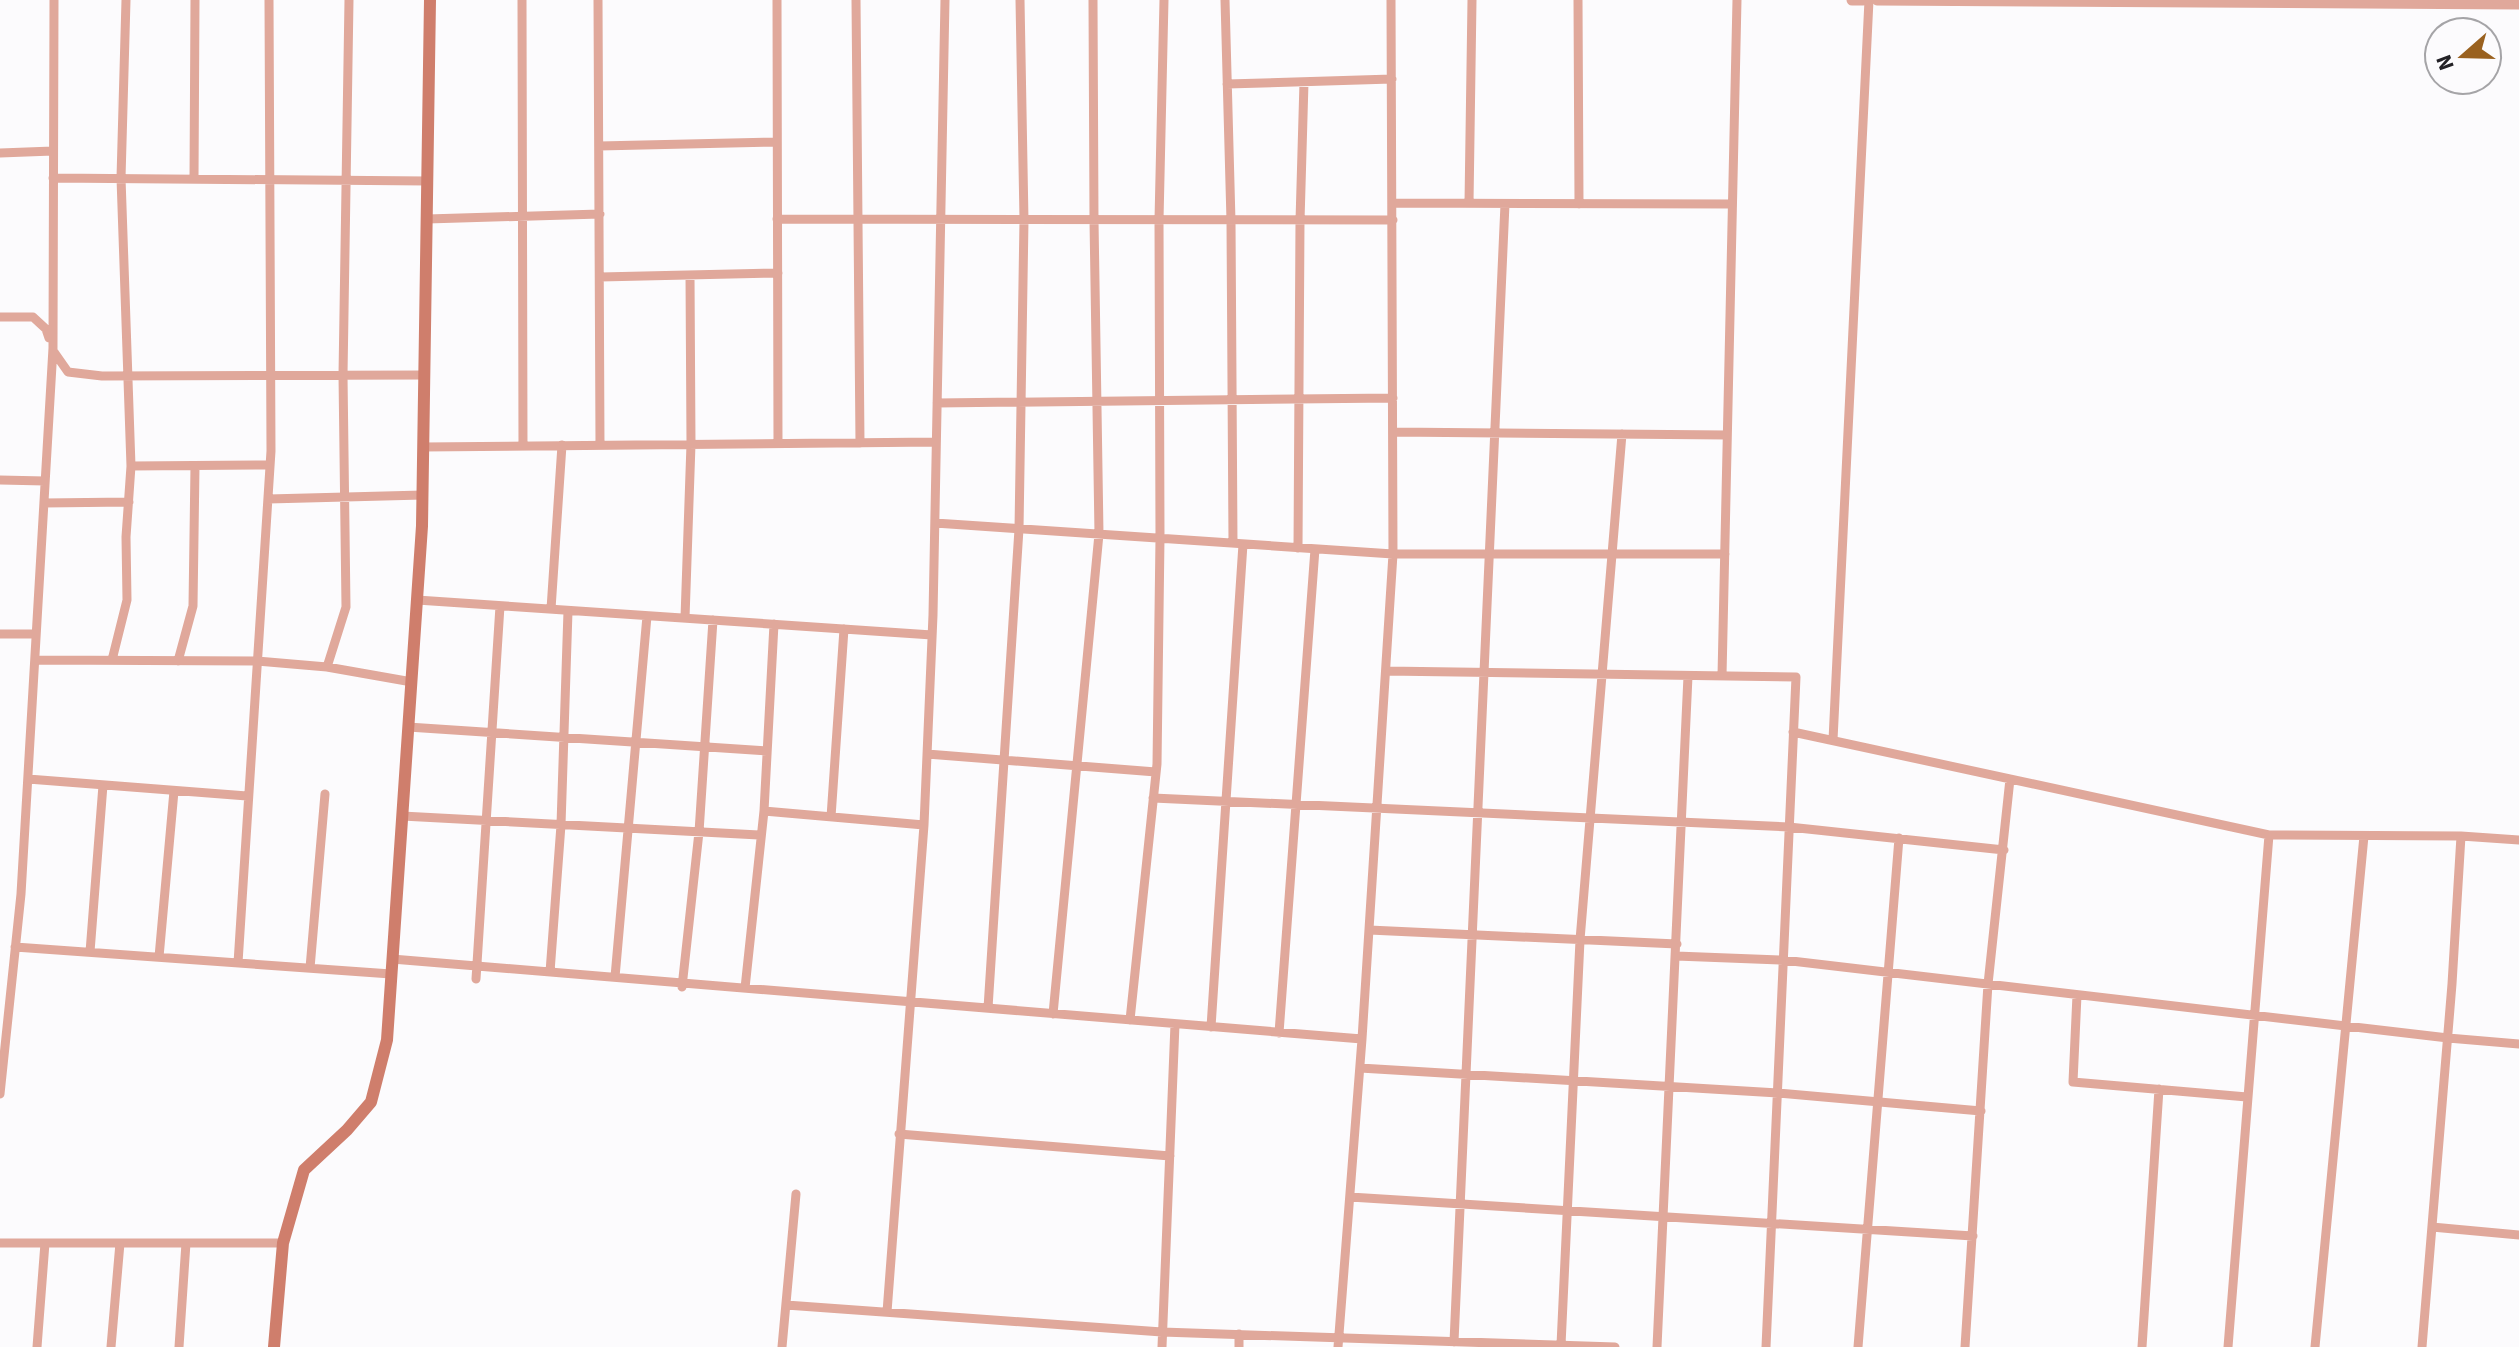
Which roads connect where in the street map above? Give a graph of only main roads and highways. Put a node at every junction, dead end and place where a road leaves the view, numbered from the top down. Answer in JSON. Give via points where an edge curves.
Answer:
{"nodes":[{"id":1,"x":430,"y":0,"type":"edge"},
{"id":2,"x":274,"y":1347,"type":"edge"}],
"edges":[{"from":1,"to":2,"type":"main road","via":[[423,495],[387,1040],[371,1102],[304,1170],[283,1243]]}]}
